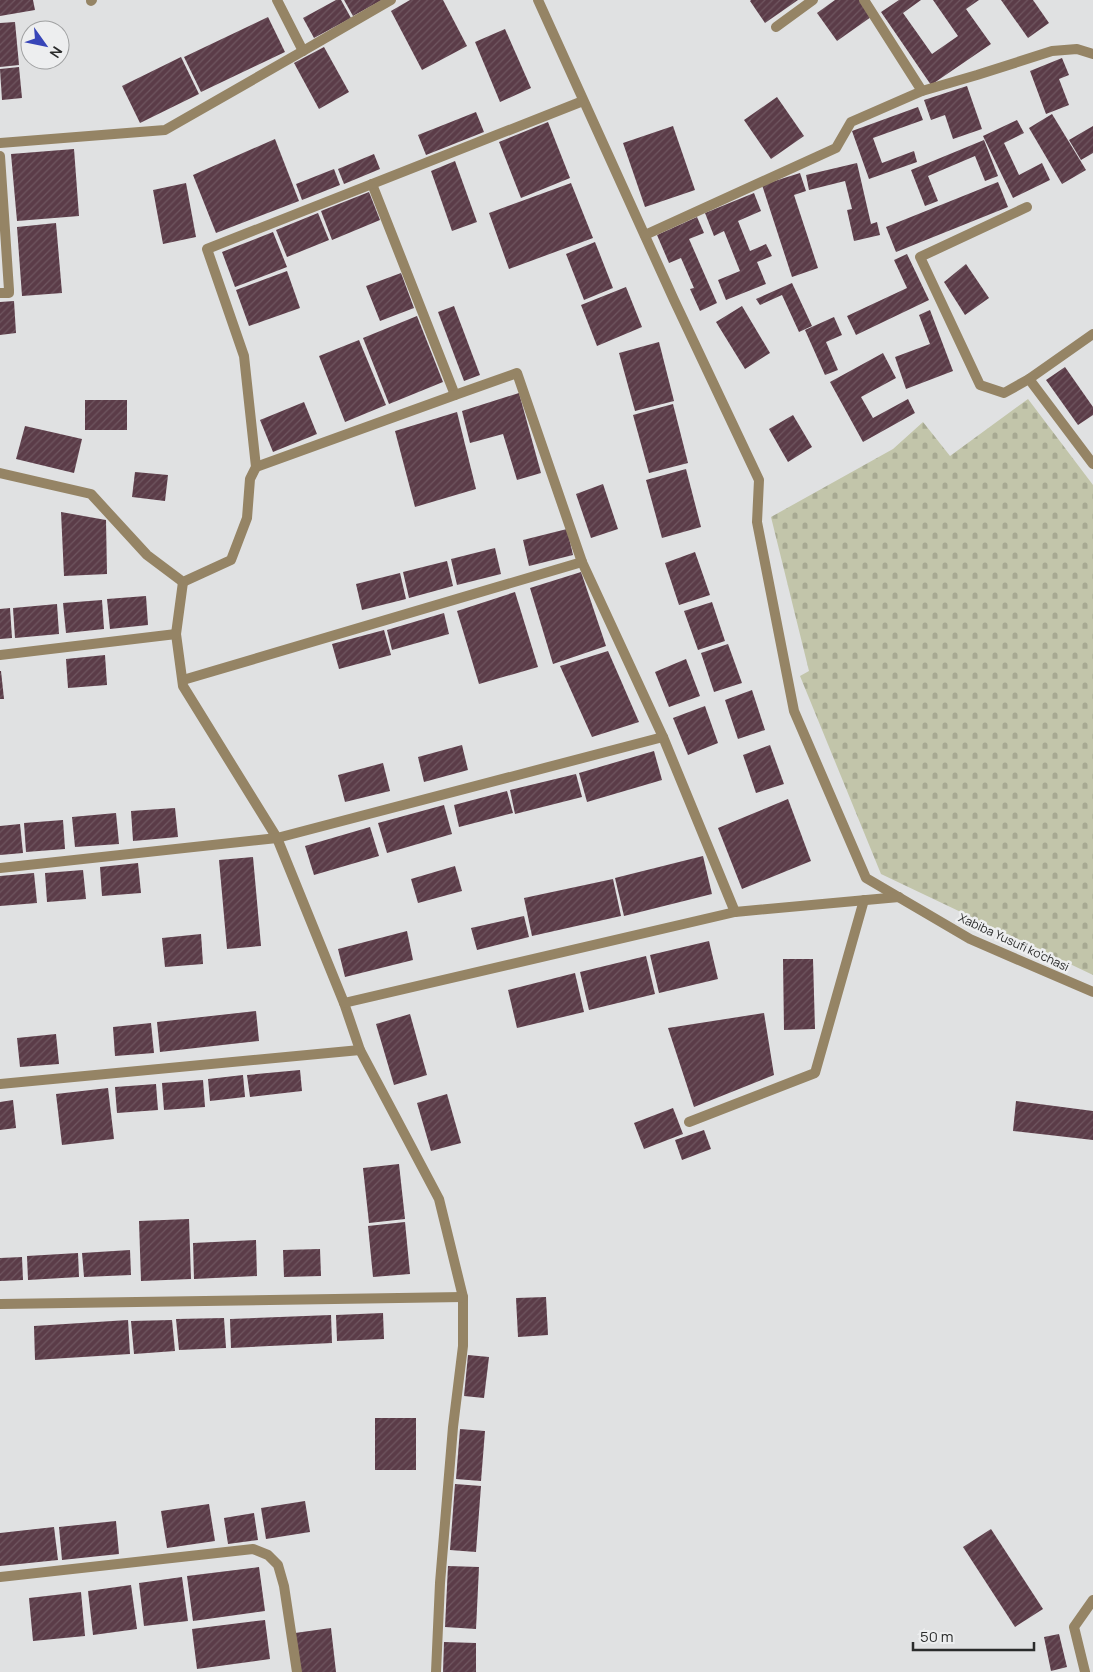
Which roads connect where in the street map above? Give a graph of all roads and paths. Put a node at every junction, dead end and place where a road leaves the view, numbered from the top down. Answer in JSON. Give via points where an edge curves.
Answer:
{"nodes":[{"id":1,"x":277,"y":0,"type":"edge"},
{"id":2,"x":391,"y":0,"type":"edge"},
{"id":3,"x":538,"y":0,"type":"edge"},
{"id":4,"x":813,"y":0,"type":"edge"},
{"id":5,"x":864,"y":0,"type":"edge"},
{"id":6,"x":776,"y":27,"type":"dead end"},
{"id":7,"x":303,"y":51,"type":"junction"},
{"id":8,"x":1093,"y":54,"type":"edge"},
{"id":9,"x":922,"y":91,"type":"junction"},
{"id":10,"x":583,"y":101,"type":"junction"},
{"id":11,"x":0,"y":144,"type":"edge"},
{"id":12,"x":0,"y":156,"type":"edge"},
{"id":13,"x":372,"y":184,"type":"junction"},
{"id":14,"x":1027,"y":207,"type":"dead end"},
{"id":15,"x":645,"y":235,"type":"junction"},
{"id":16,"x":0,"y":293,"type":"edge"},
{"id":17,"x":1093,"y":334,"type":"edge"},
{"id":18,"x":1029,"y":379,"type":"junction"},
{"id":19,"x":455,"y":395,"type":"junction"},
{"id":20,"x":1093,"y":464,"type":"edge"},
{"id":21,"x":256,"y":467,"type":"junction"},
{"id":22,"x":0,"y":474,"type":"edge"},
{"id":23,"x":582,"y":562,"type":"junction"},
{"id":24,"x":183,"y":582,"type":"junction"},
{"id":25,"x":176,"y":634,"type":"junction"},
{"id":26,"x":0,"y":655,"type":"edge"},
{"id":27,"x":182,"y":680,"type":"junction"},
{"id":28,"x":663,"y":737,"type":"junction"},
{"id":29,"x":277,"y":838,"type":"junction"},
{"id":30,"x":0,"y":868,"type":"edge"},
{"id":31,"x":900,"y":897,"type":"junction"},
{"id":32,"x":864,"y":900,"type":"junction"},
{"id":33,"x":735,"y":912,"type":"junction"},
{"id":34,"x":1093,"y":992,"type":"edge"},
{"id":35,"x":344,"y":1003,"type":"junction"},
{"id":36,"x":360,"y":1050,"type":"junction"},
{"id":37,"x":0,"y":1084,"type":"edge"},
{"id":38,"x":689,"y":1122,"type":"dead end"},
{"id":39,"x":463,"y":1297,"type":"junction"},
{"id":40,"x":0,"y":1304,"type":"edge"},
{"id":41,"x":0,"y":1577,"type":"edge"},
{"id":42,"x":1093,"y":1600,"type":"edge"},
{"id":43,"x":297,"y":1672,"type":"edge"},
{"id":44,"x":436,"y":1672,"type":"edge"},
{"id":45,"x":1085,"y":1672,"type":"edge"}],
"edges":[{"from":1,"to":7,"type":"street"},
{"from":2,"to":7,"type":"street"},
{"from":3,"to":10,"type":"street","name":"Xabiba Yusufi ko'chasi"},
{"from":4,"to":6,"type":"street"},
{"from":5,"to":9,"type":"street"},
{"from":7,"to":11,"type":"street","via":[[165,130]]},
{"from":8,"to":9,"type":"street","via":[[1076,49],[1052,51]]},
{"from":9,"to":15,"type":"street","via":[[851,122],[836,148]]},
{"from":10,"to":13,"type":"street"},
{"from":10,"to":15,"type":"street","name":"Xabiba Yusufi ko'chasi"},
{"from":12,"to":16,"type":"street","via":[[9,290]]},
{"from":13,"to":19,"type":"street"},
{"from":13,"to":21,"type":"street","via":[[206,249],[244,356]]},
{"from":14,"to":18,"type":"street","via":[[920,257],[980,385],[1004,393]]},
{"from":15,"to":31,"type":"street","name":"Xabiba Yusufi ko'chasi","via":[[759,480],[757,522],[794,712],[866,878]]},
{"from":17,"to":18,"type":"street"},
{"from":18,"to":20,"type":"street"},
{"from":19,"to":21,"type":"street"},
{"from":19,"to":23,"type":"street","via":[[517,373]]},
{"from":21,"to":24,"type":"street","via":[[250,479],[247,518],[231,560]]},
{"from":22,"to":24,"type":"street","via":[[91,494],[147,555]]},
{"from":23,"to":27,"type":"street"},
{"from":23,"to":28,"type":"street"},
{"from":24,"to":25,"type":"street"},
{"from":25,"to":26,"type":"street"},
{"from":25,"to":27,"type":"street"},
{"from":27,"to":29,"type":"street"},
{"from":28,"to":29,"type":"street"},
{"from":28,"to":33,"type":"street"},
{"from":29,"to":30,"type":"street"},
{"from":29,"to":35,"type":"street"},
{"from":31,"to":32,"type":"street"},
{"from":31,"to":34,"type":"street","name":"Xabiba Yusufi ko'chasi","via":[[970,938]]},
{"from":32,"to":33,"type":"street"},
{"from":32,"to":38,"type":"street","via":[[815,1073]]},
{"from":33,"to":35,"type":"street"},
{"from":35,"to":36,"type":"street"},
{"from":36,"to":37,"type":"street"},
{"from":36,"to":39,"type":"street","via":[[439,1199]]},
{"from":39,"to":40,"type":"street"},
{"from":39,"to":44,"type":"street","via":[[464,1346],[453,1427]]},
{"from":41,"to":43,"type":"street","via":[[253,1549],[268,1555],[278,1565]]},
{"from":42,"to":45,"type":"street","via":[[1074,1627]]}]}
